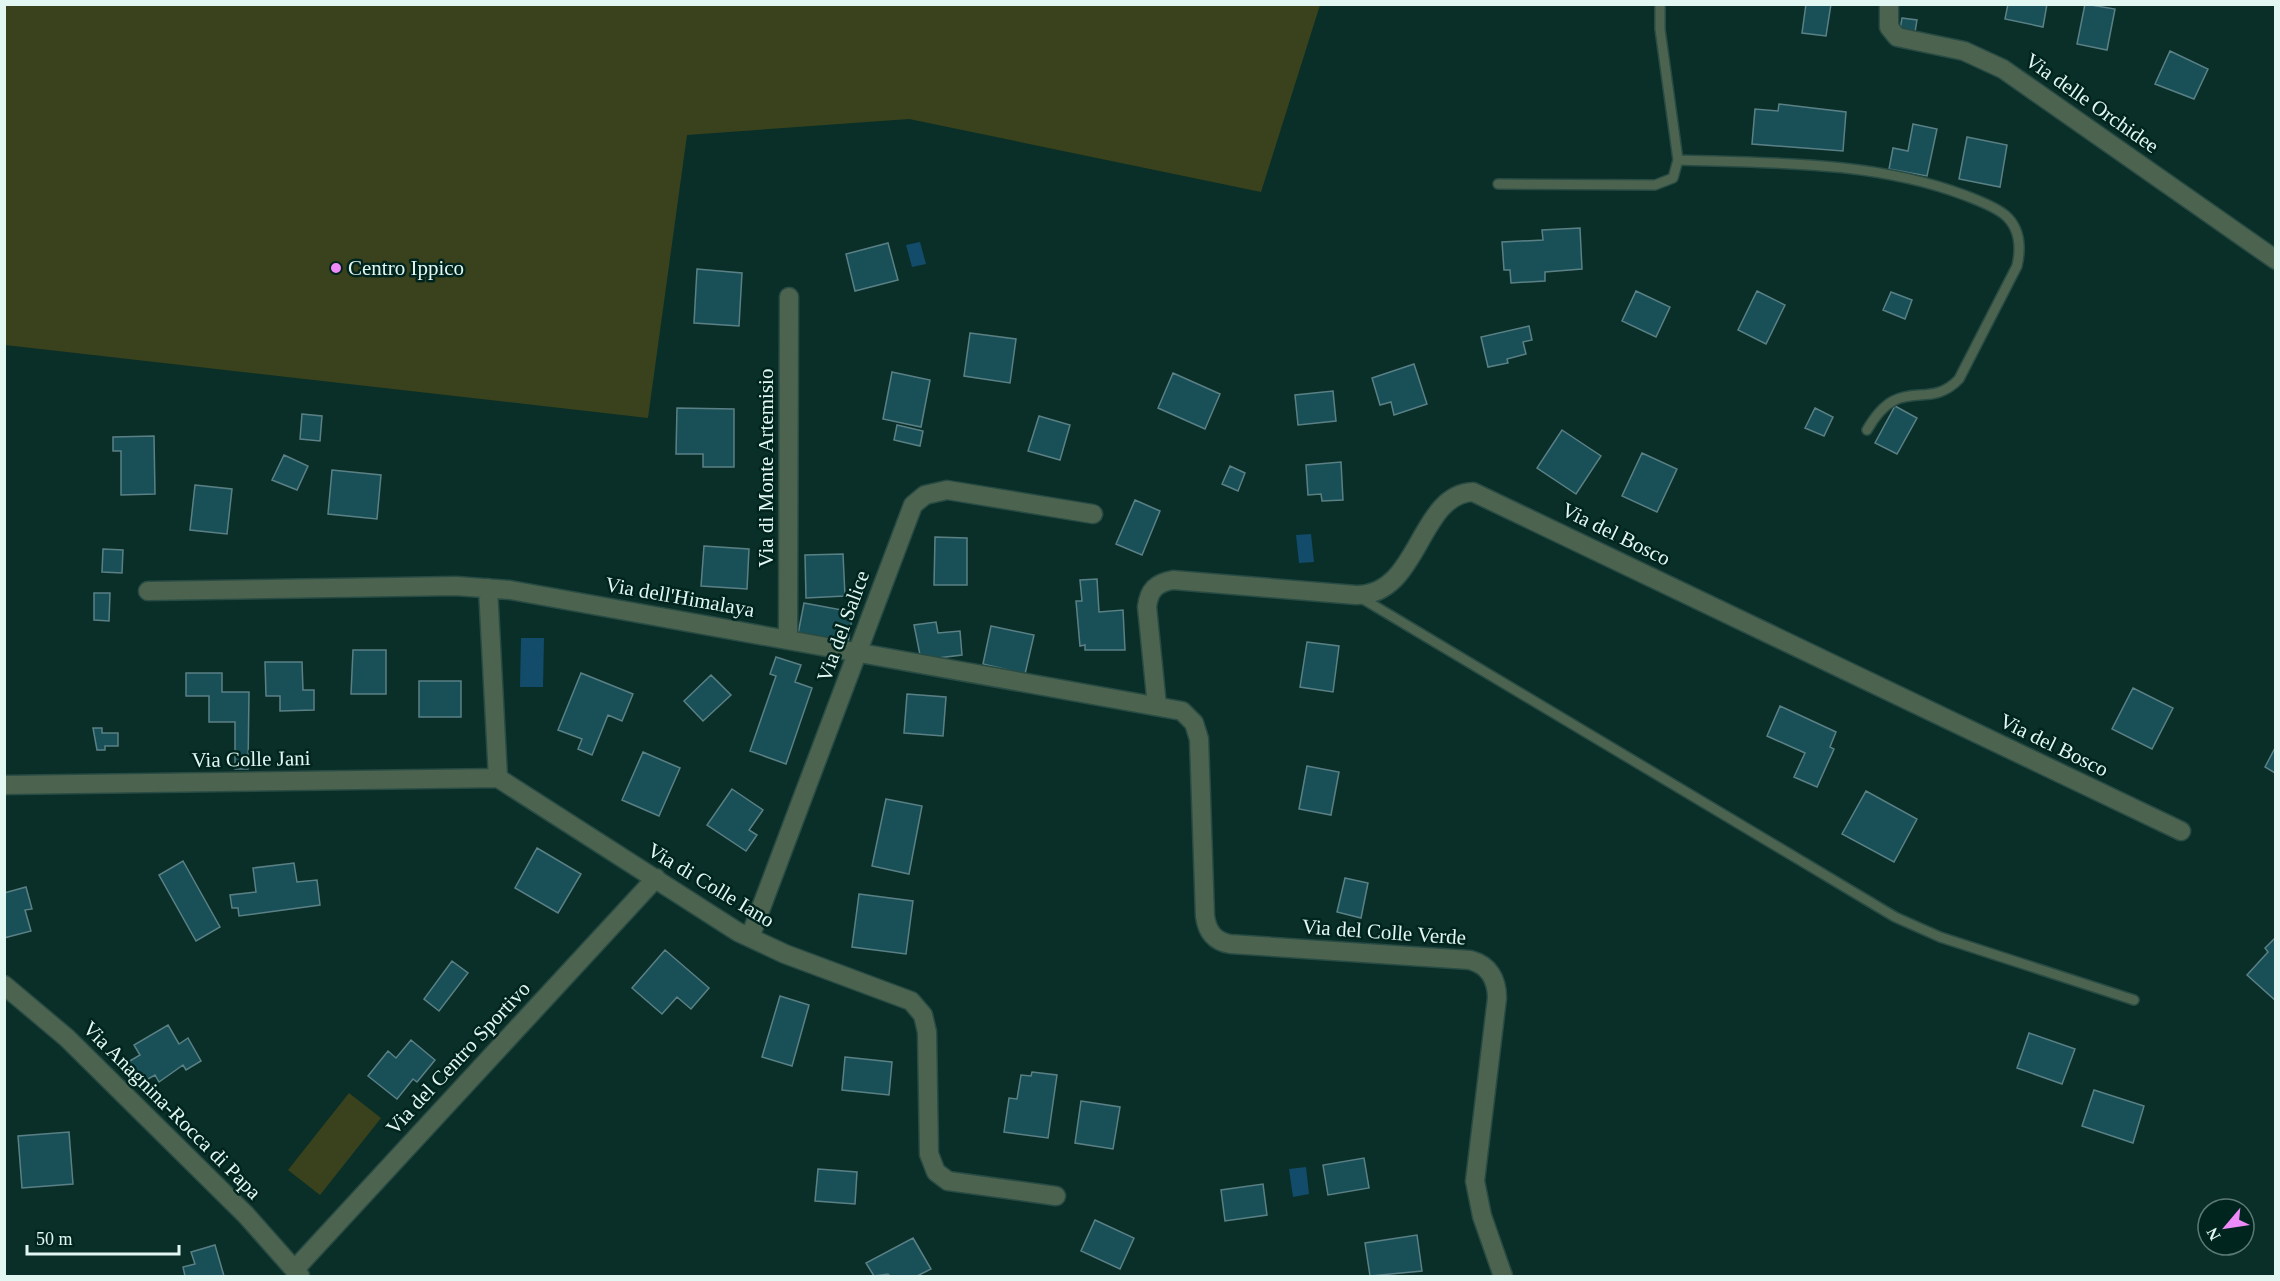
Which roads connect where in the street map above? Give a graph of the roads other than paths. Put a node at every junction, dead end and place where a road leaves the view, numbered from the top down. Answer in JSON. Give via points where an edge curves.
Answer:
{"nodes":[{"id":1,"x":1660,"y":4,"type":"edge"},
{"id":2,"x":1889,"y":4,"type":"edge"},
{"id":3,"x":1678,"y":160,"type":"junction"},
{"id":4,"x":1498,"y":184,"type":"dead end"},
{"id":5,"x":2276,"y":260,"type":"edge"},
{"id":6,"x":789,"y":297,"type":"dead end"},
{"id":7,"x":1867,"y":430,"type":"dead end"},
{"id":8,"x":1093,"y":514,"type":"dead end"},
{"id":9,"x":488,"y":588,"type":"junction"},
{"id":10,"x":148,"y":591,"type":"dead end"},
{"id":11,"x":1356,"y":595,"type":"junction"},
{"id":12,"x":788,"y":639,"type":"junction"},
{"id":13,"x":858,"y":652,"type":"junction"},
{"id":14,"x":1157,"y":706,"type":"junction"},
{"id":15,"x":1194,"y":723,"type":"joint"},
{"id":16,"x":498,"y":778,"type":"junction"},
{"id":17,"x":4,"y":785,"type":"edge"},
{"id":18,"x":2181,"y":831,"type":"dead end"},
{"id":19,"x":656,"y":878,"type":"junction"},
{"id":20,"x":750,"y":938,"type":"junction"},
{"id":21,"x":4,"y":985,"type":"edge"},
{"id":22,"x":2134,"y":1000,"type":"dead end"},
{"id":23,"x":1056,"y":1196,"type":"dead end"},
{"id":24,"x":297,"y":1273,"type":"edge"},
{"id":25,"x":1503,"y":1276,"type":"edge"}],
"edges":[{"from":1,"to":3,"type":"lane"},
{"from":2,"to":5,"type":"street","name":"Via delle Orchidee","via":[[1888,27],[1896,37],[1964,51],[2003,69]]},
{"from":3,"to":4,"type":"lane","via":[[1673,178],[1662,184]]},
{"from":3,"to":7,"type":"lane","via":[[1798,163],[1900,177],[1973,199],[2006,216],[2013,225],[2020,246],[2017,266],[1959,379],[1937,393],[1892,400],[1877,412]]},
{"from":6,"to":12,"type":"street","name":"Via di Monte Artemisio"},
{"from":8,"to":13,"type":"street","name":"Via del Salice","via":[[952,490],[924,495],[910,510]]},
{"from":9,"to":10,"type":"street","name":"Via dell'Himalaya"},
{"from":9,"to":12,"type":"street","name":"Via dell'Himalaya"},
{"from":9,"to":16,"type":"street"},
{"from":11,"to":14,"type":"street","name":"Via del Bosco","via":[[1173,580],[1155,586],[1147,607]]},
{"from":11,"to":18,"type":"street","name":"Via del Bosco","via":[[1374,592],[1391,582],[1449,500],[1461,494],[1479,494]]},
{"from":11,"to":22,"type":"lane","via":[[1895,917],[1940,937]]},
{"from":12,"to":13,"type":"street","name":"Via dell'Himalaya"},
{"from":13,"to":14,"type":"street","name":"Via dell'Himalaya"},
{"from":13,"to":20,"type":"street","name":"Via del Salice"},
{"from":14,"to":15,"type":"street","name":"Via dell'Himalaya","via":[[1182,711]]},
{"from":15,"to":25,"type":"street","name":"Via del Colle Verde","via":[[1200,747],[1205,916],[1214,938],[1230,944],[1470,960],[1484,964],[1492,975],[1497,998],[1475,1180],[1480,1208]]},
{"from":16,"to":17,"type":"street","name":"Via Colle Jani"},
{"from":16,"to":19,"type":"street","name":"Via di Colle Iano"},
{"from":19,"to":20,"type":"street","name":"Via di Colle Iano"},
{"from":19,"to":24,"type":"street","name":"Via del Centro Sportivo"},
{"from":20,"to":23,"type":"street","name":"Via di Colle Iano","via":[[906,998],[919,1009],[928,1037],[929,1154],[940,1176]]},
{"from":21,"to":24,"type":"street","name":"Via Anagnina-Rocca di Papa","via":[[80,1050],[259,1227]]}]}
